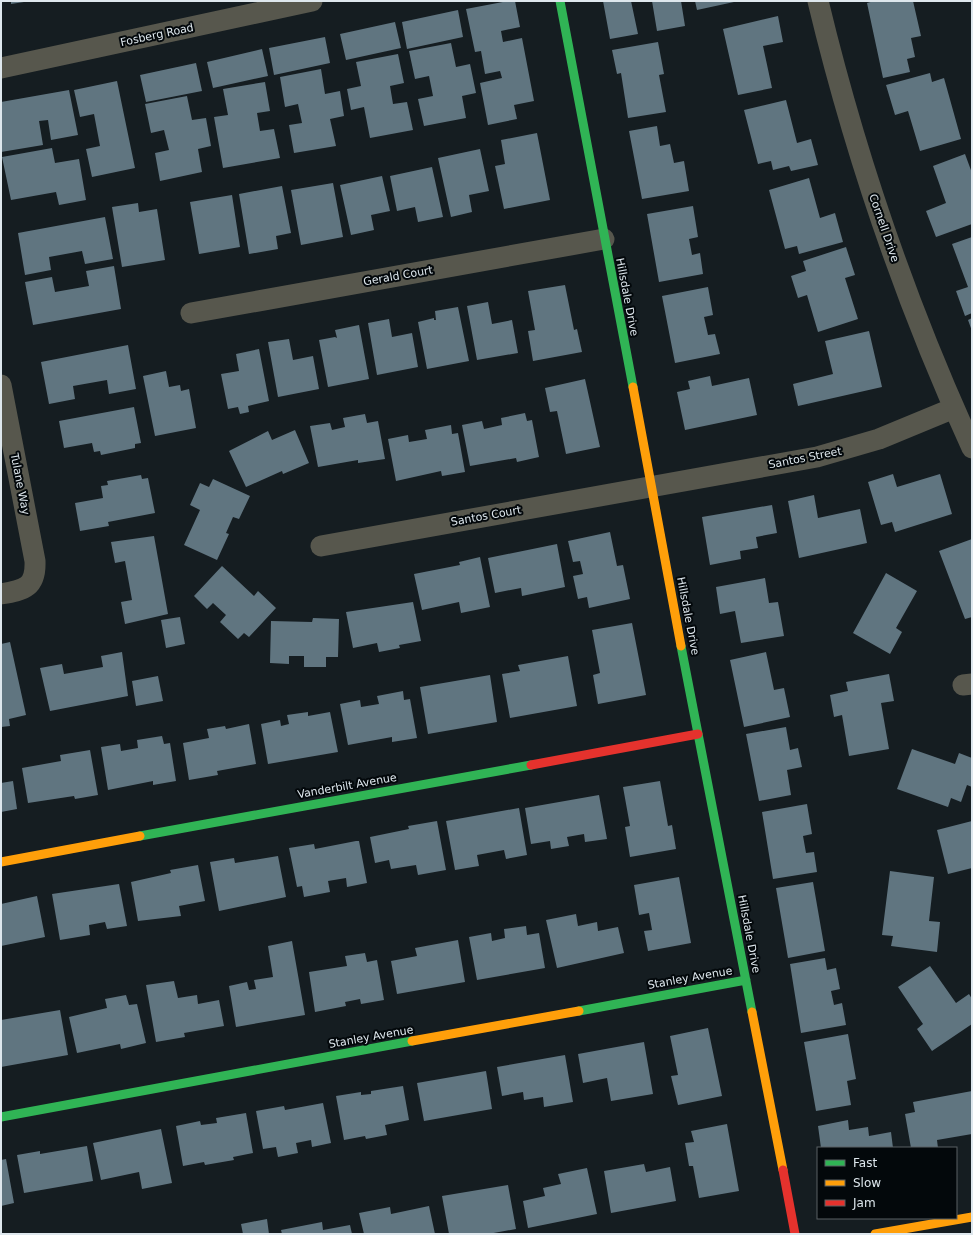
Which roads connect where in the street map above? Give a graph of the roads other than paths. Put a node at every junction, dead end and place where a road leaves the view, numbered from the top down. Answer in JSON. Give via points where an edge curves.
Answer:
{"nodes":[{"id":1,"x":312,"y":1,"type":"edge"},
{"id":2,"x":560,"y":1,"type":"edge"},
{"id":3,"x":818,"y":1,"type":"edge"},
{"id":4,"x":1,"y":68,"type":"edge"},
{"id":5,"x":604,"y":239,"type":"junction"},
{"id":6,"x":191,"y":313,"type":"dead end"},
{"id":7,"x":1,"y":385,"type":"edge"},
{"id":8,"x":954,"y":408,"type":"junction"},
{"id":9,"x":972,"y":448,"type":"edge"},
{"id":10,"x":651,"y":485,"type":"junction"},
{"id":11,"x":321,"y":546,"type":"dead end"},
{"id":12,"x":1,"y":594,"type":"edge"},
{"id":13,"x":698,"y":734,"type":"junction"},
{"id":14,"x":1,"y":862,"type":"edge"},
{"id":15,"x":746,"y":980,"type":"junction"},
{"id":16,"x":1,"y":1117,"type":"edge"},
{"id":17,"x":972,"y":1217,"type":"edge"},
{"id":18,"x":795,"y":1234,"type":"edge"},
{"id":19,"x":875,"y":1234,"type":"edge"}],
"edges":[{"from":1,"to":4,"type":"street","name":"Fosberg Road"},
{"from":2,"to":5,"type":"street","name":"Hillsdale Drive"},
{"from":3,"to":8,"type":"street","name":"Cornell Drive","via":[[834,71],[878,213],[927,345]]},
{"from":5,"to":6,"type":"street","name":"Gerald Court"},
{"from":5,"to":10,"type":"street","name":"Hillsdale Drive"},
{"from":7,"to":12,"type":"street","name":"Tulane Way","via":[[35,561],[32,582],[25,588]]},
{"from":8,"to":9,"type":"street","name":"Cornell Drive"},
{"from":8,"to":10,"type":"street","name":"Santos Street","via":[[897,433],[842,451]]},
{"from":10,"to":11,"type":"street","name":"Santos Court"},
{"from":10,"to":13,"type":"street","name":"Hillsdale Drive"},
{"from":13,"to":14,"type":"street","name":"Vanderbilt Avenue"},
{"from":13,"to":15,"type":"street","name":"Hillsdale Drive"},
{"from":15,"to":16,"type":"street","name":"Stanley Avenue"},
{"from":15,"to":18,"type":"street","name":"Hillsdale Drive"},
{"from":17,"to":19,"type":"street"}]}
